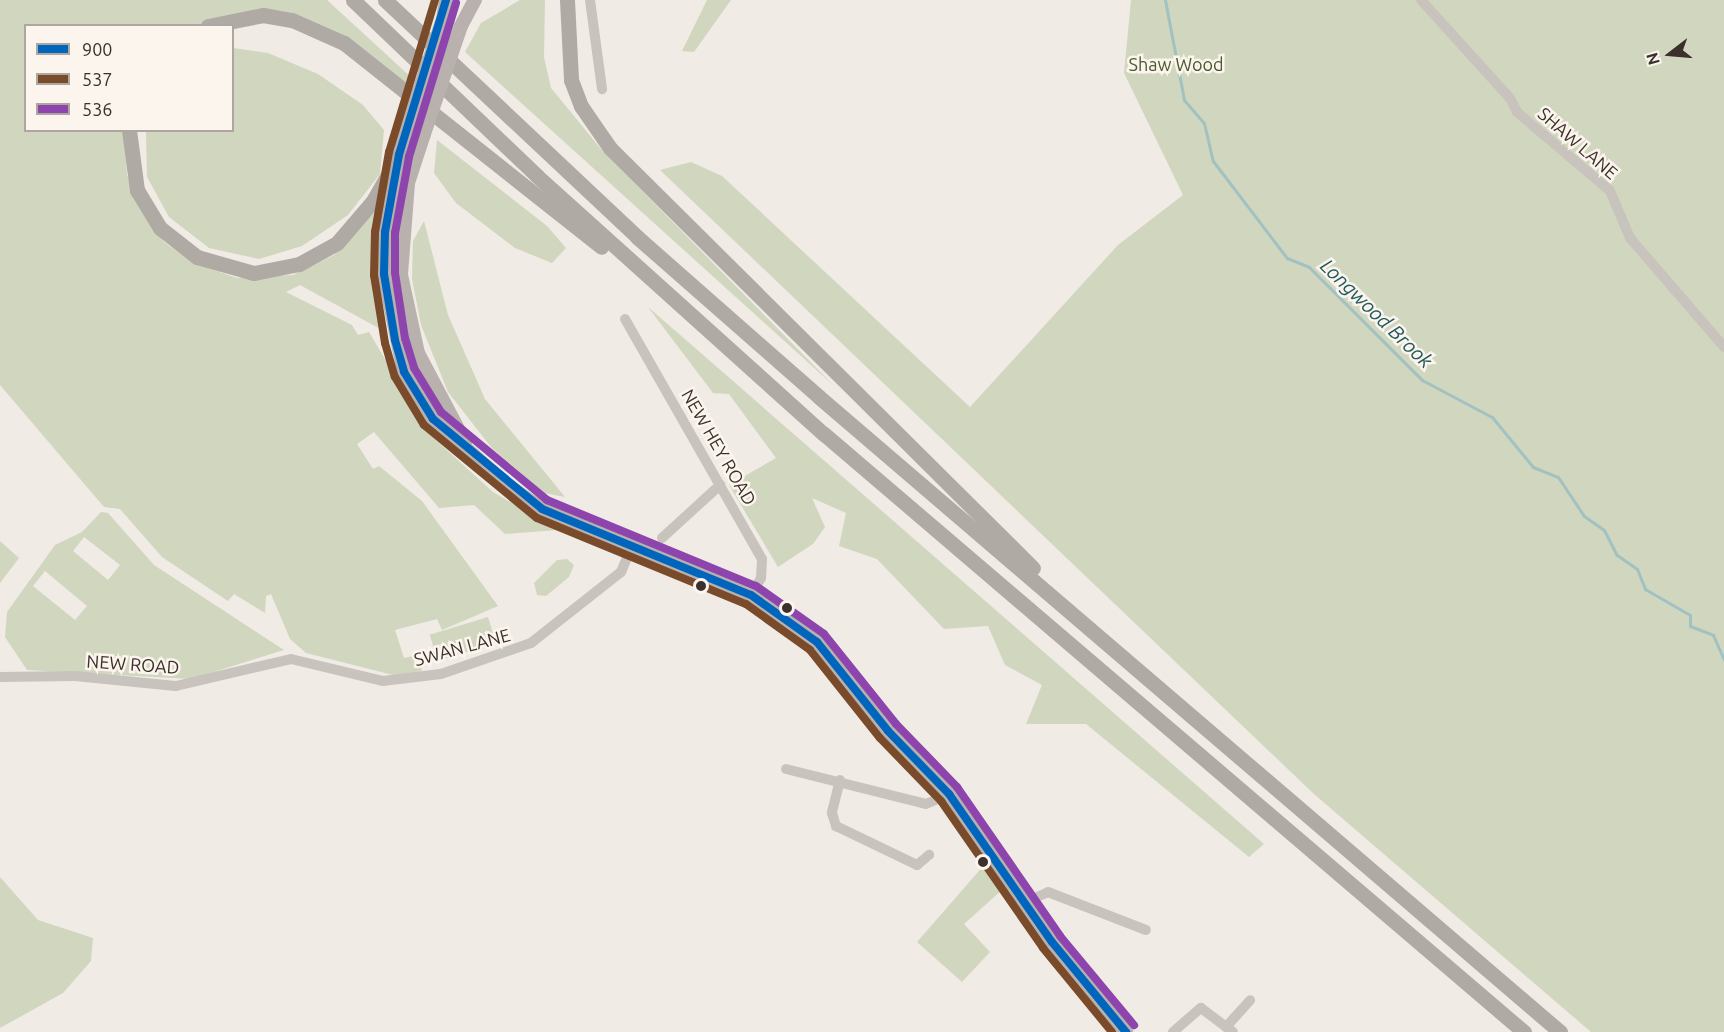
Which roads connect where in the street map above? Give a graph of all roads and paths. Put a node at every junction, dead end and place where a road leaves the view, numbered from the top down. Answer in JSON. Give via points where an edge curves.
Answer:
{"nodes":[{"id":1,"x":353,"y":0,"type":"edge"},
{"id":2,"x":385,"y":0,"type":"edge"},
{"id":3,"x":446,"y":0,"type":"edge"},
{"id":4,"x":475,"y":0,"type":"edge"},
{"id":5,"x":567,"y":0,"type":"edge"},
{"id":6,"x":590,"y":0,"type":"edge"},
{"id":7,"x":1421,"y":0,"type":"edge"},
{"id":8,"x":218,"y":24,"type":"edge"},
{"id":9,"x":602,"y":89,"type":"dead end"},
{"id":10,"x":129,"y":132,"type":"edge"},
{"id":11,"x":399,"y":155,"type":"junction"},
{"id":12,"x":625,"y":319,"type":"dead end"},
{"id":13,"x":712,"y":334,"type":"junction"},
{"id":14,"x":1724,"y":347,"type":"edge"},
{"id":15,"x":474,"y":457,"type":"junction"},
{"id":16,"x":720,"y":485,"type":"junction"},
{"id":17,"x":662,"y":538,"type":"dead end"},
{"id":18,"x":632,"y":546,"type":"junction"},
{"id":19,"x":752,"y":595,"type":"junction"},
{"id":20,"x":1122,"y":657,"type":"junction"},
{"id":21,"x":297,"y":660,"type":"joint"},
{"id":22,"x":0,"y":677,"type":"edge"},
{"id":23,"x":786,"y":769,"type":"dead end"},
{"id":24,"x":840,"y":780,"type":"junction"},
{"id":25,"x":949,"y":794,"type":"junction"},
{"id":26,"x":929,"y":855,"type":"dead end"},
{"id":27,"x":1025,"y":902,"type":"junction"},
{"id":28,"x":1146,"y":930,"type":"dead end"},
{"id":29,"x":1250,"y":1000,"type":"dead end"},
{"id":30,"x":1230,"y":1029,"type":"edge"},
{"id":31,"x":1126,"y":1032,"type":"edge"},
{"id":32,"x":1173,"y":1032,"type":"edge"},
{"id":33,"x":1524,"y":1032,"type":"edge"},
{"id":34,"x":1560,"y":1032,"type":"edge"}],
"edges":[{"from":1,"to":13,"type":"highway"},
{"from":2,"to":20,"type":"highway","via":[[637,237]]},
{"from":3,"to":11,"type":"main road","bridge":true},
{"from":4,"to":15,"type":"main road","bridge":true,"via":[[461,26],[408,183],[401,233],[407,315],[433,388]]},
{"from":5,"to":20,"type":"highway","via":[[571,81],[610,148]]},
{"from":6,"to":9,"type":"street"},
{"from":7,"to":14,"type":"street","name":"SHAW LANE","via":[[1510,98],[1517,112],[1610,191],[1630,238]]},
{"from":8,"to":13,"type":"highway","via":[[263,15],[292,20],[344,43]]},
{"from":10,"to":11,"type":"highway","via":[[137,190],[160,228],[196,257],[254,273],[299,264],[338,243],[374,201]]},
{"from":11,"to":15,"type":"main road","via":[[384,274],[395,340],[404,372],[433,419]]},
{"from":12,"to":16,"type":"street","name":"NEW HEY ROAD"},
{"from":13,"to":33,"type":"highway"},
{"from":15,"to":18,"type":"main road","via":[[542,509]]},
{"from":16,"to":17,"type":"street"},
{"from":16,"to":19,"type":"street","name":"NEW HEY ROAD","via":[[762,559],[761,578]]},
{"from":18,"to":19,"type":"main road"},
{"from":18,"to":21,"type":"street","name":"SWAN LANE","via":[[621,572],[531,643],[507,655],[441,674],[382,681]]},
{"from":19,"to":25,"type":"main road","via":[[817,642],[888,731]]},
{"from":20,"to":34,"type":"highway"},
{"from":21,"to":22,"type":"street","name":"NEW ROAD","via":[[257,663],[176,686],[75,676]]},
{"from":23,"to":24,"type":"street"},
{"from":24,"to":25,"type":"street","via":[[926,804]]},
{"from":24,"to":26,"type":"street","via":[[832,813],[836,826],[917,865]]},
{"from":25,"to":27,"type":"main road"},
{"from":27,"to":28,"type":"street","via":[[1048,892]]},
{"from":27,"to":31,"type":"main road"},
{"from":29,"to":30,"type":"street"},
{"from":30,"to":32,"type":"street","via":[[1201,1008]]}]}
